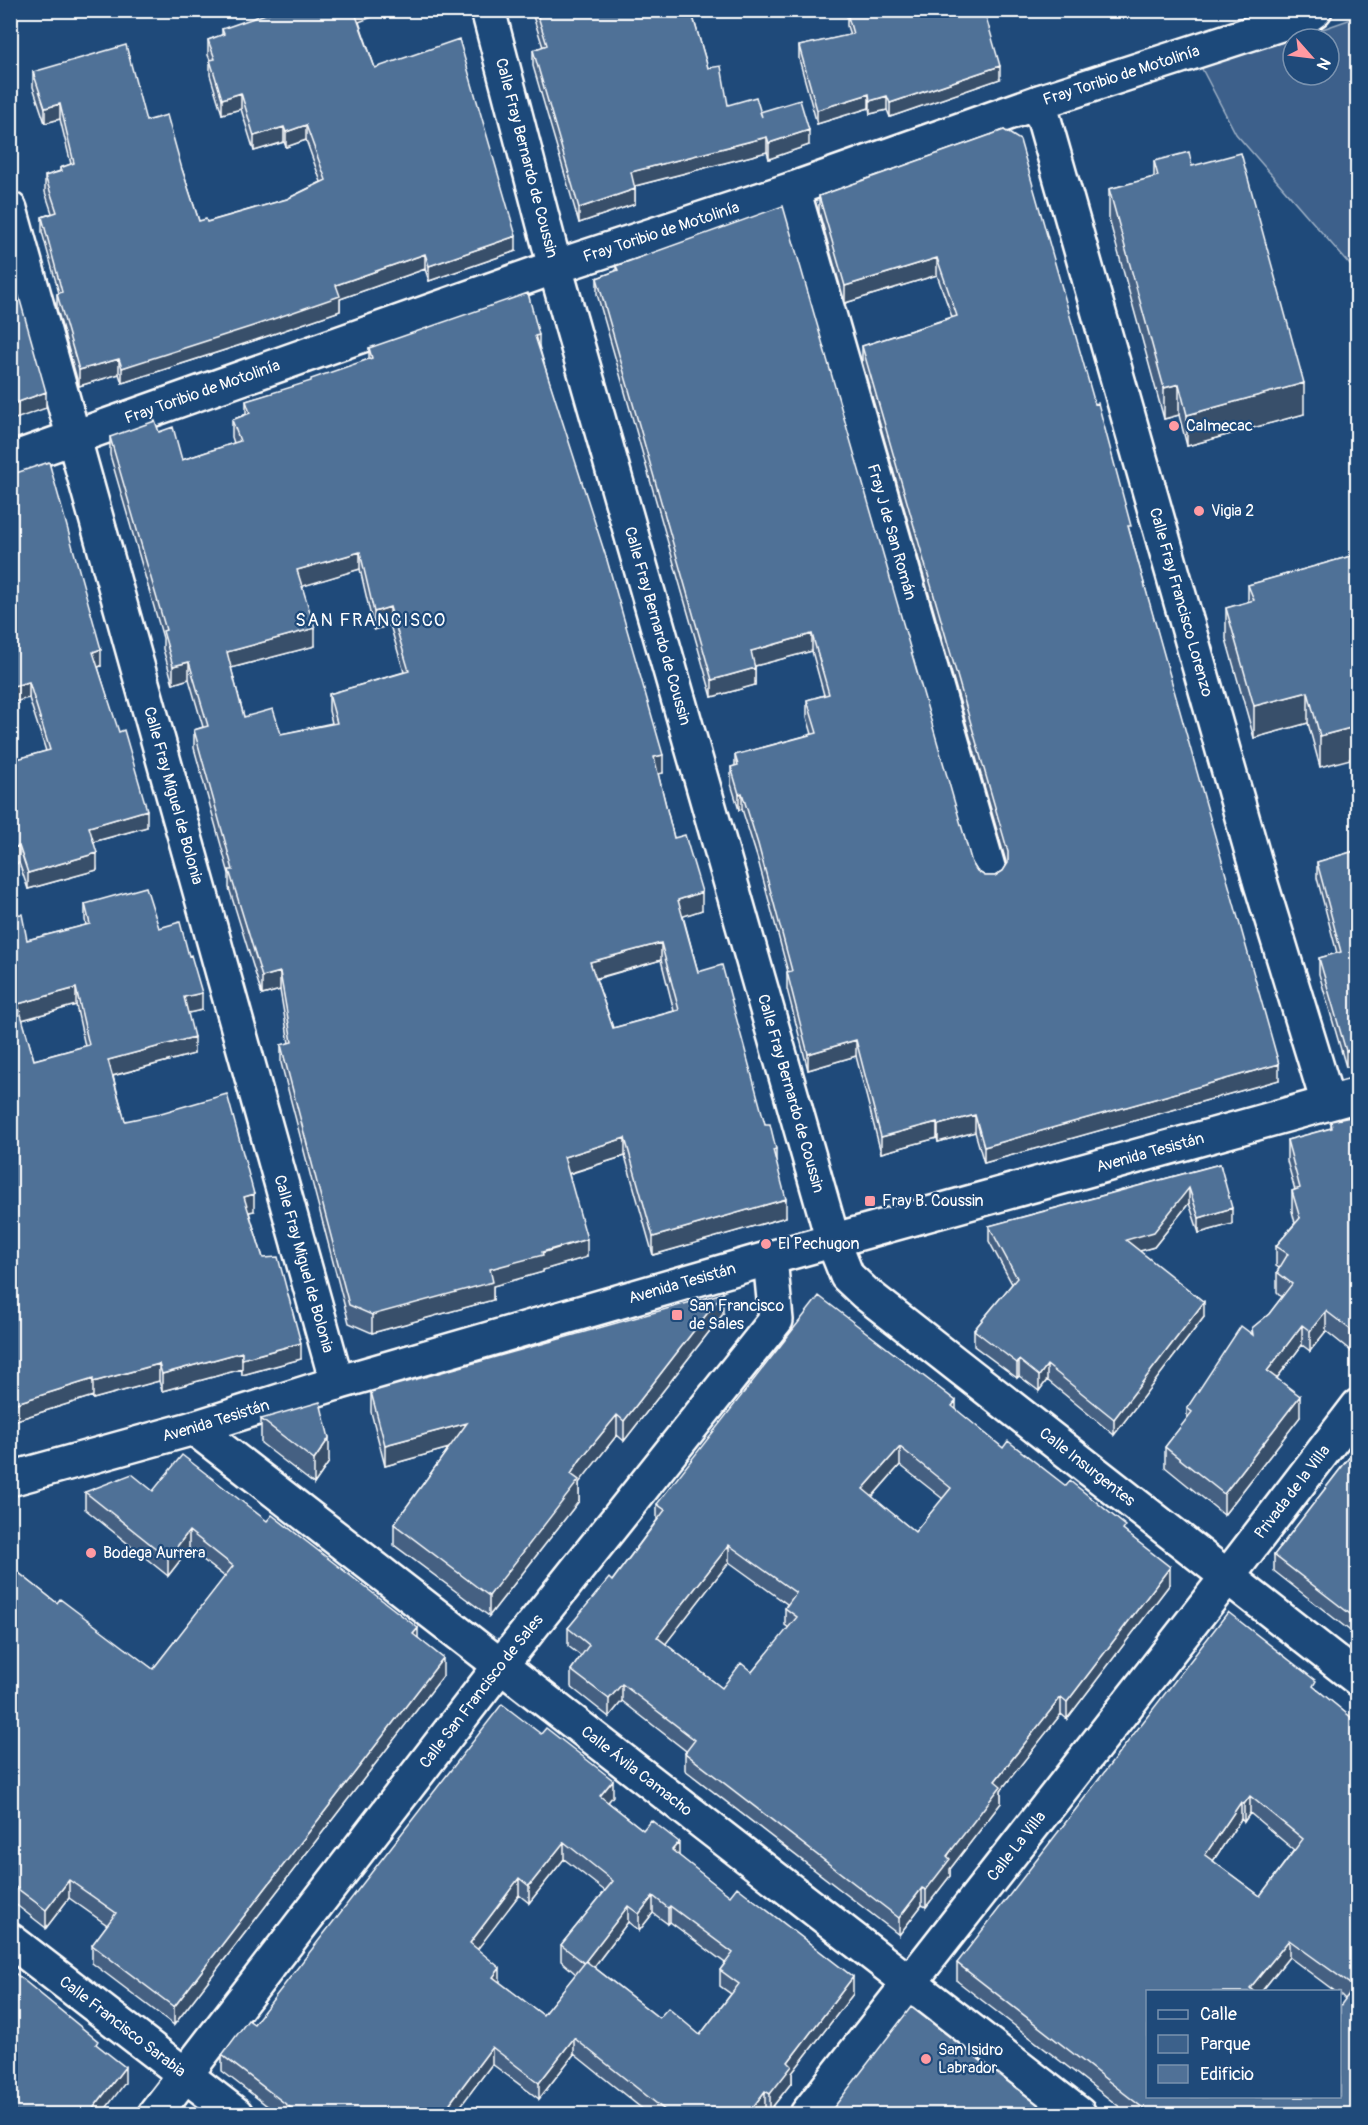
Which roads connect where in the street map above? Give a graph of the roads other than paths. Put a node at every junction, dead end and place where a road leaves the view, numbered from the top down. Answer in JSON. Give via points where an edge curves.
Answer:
{"nodes":[{"id":1,"x":488,"y":10,"type":"edge"},
{"id":2,"x":1315,"y":10,"type":"edge"},
{"id":3,"x":1040,"y":102,"type":"junction"},
{"id":4,"x":793,"y":189,"type":"junction"},
{"id":5,"x":10,"y":209,"type":"edge"},
{"id":6,"x":555,"y":267,"type":"junction"},
{"id":7,"x":75,"y":438,"type":"junction"},
{"id":8,"x":10,"y":460,"type":"edge"},
{"id":9,"x":990,"y":874,"type":"edge"},
{"id":10,"x":1343,"y":1099,"type":"edge"},
{"id":11,"x":833,"y":1241,"type":"junction"},
{"id":12,"x":770,"y":1258,"type":"junction"},
{"id":13,"x":337,"y":1383,"type":"junction"},
{"id":14,"x":1358,"y":1407,"type":"edge"},
{"id":15,"x":194,"y":1428,"type":"junction"},
{"id":16,"x":10,"y":1479,"type":"edge"},
{"id":17,"x":1228,"y":1576,"type":"junction"},
{"id":18,"x":501,"y":1665,"type":"junction"},
{"id":19,"x":1358,"y":1678,"type":"edge"},
{"id":20,"x":10,"y":1940,"type":"edge"},
{"id":21,"x":910,"y":1984,"type":"junction"},
{"id":22,"x":186,"y":2075,"type":"junction"},
{"id":23,"x":155,"y":2115,"type":"edge"},
{"id":24,"x":236,"y":2115,"type":"edge"},
{"id":25,"x":807,"y":2115,"type":"edge"},
{"id":26,"x":1079,"y":2115,"type":"edge"}],
"edges":[{"from":1,"to":6,"type":"street","name":"Calle Fray Bernardo de Coussin"},
{"from":2,"to":3,"type":"street","name":"Fray Toribio de Motolinía"},
{"from":3,"to":4,"type":"street","name":"Fray Toribio de Motolinía"},
{"from":3,"to":10,"type":"street","name":"Calle Fray Francisco Lorenzo","via":[[1258,872]]},
{"from":4,"to":6,"type":"street","name":"Fray Toribio de Motolinía"},
{"from":4,"to":9,"type":"street","name":"Fray J de San Román"},
{"from":5,"to":7,"type":"street","name":"Calle Fray Miguel de Bolonia"},
{"from":6,"to":7,"type":"street","name":"Fray Toribio de Motolinía"},
{"from":6,"to":11,"type":"street","name":"Calle Fray Bernardo de Coussin"},
{"from":7,"to":8,"type":"street","name":"Fray Toribio de Motolinía"},
{"from":7,"to":13,"type":"street","name":"Calle Fray Miguel de Bolonia"},
{"from":10,"to":11,"type":"street","name":"Avenida Tesistán"},
{"from":11,"to":12,"type":"street","name":"Avenida Tesistán"},
{"from":11,"to":17,"type":"street","name":"Calle Insurgentes","via":[[847,1276],[865,1293]]},
{"from":12,"to":13,"type":"street","name":"Avenida Tesistán"},
{"from":12,"to":18,"type":"street","name":"Calle San Francisco de Sales","via":[[776,1320]]},
{"from":13,"to":15,"type":"street","name":"Avenida Tesistán"},
{"from":14,"to":17,"type":"street","name":"Privada de la Villa"},
{"from":15,"to":16,"type":"street","name":"Avenida Tesistán"},
{"from":15,"to":18,"type":"street","name":"Calle Ávila Camacho"},
{"from":17,"to":19,"type":"street","name":"Calle Insurgentes"},
{"from":17,"to":21,"type":"street","name":"Calle La Villa"},
{"from":18,"to":21,"type":"street","name":"Calle Ávila Camacho"},
{"from":18,"to":22,"type":"street","name":"Calle San Francisco de Sales"},
{"from":20,"to":22,"type":"street","name":"Calle Francisco Sarabia"},
{"from":21,"to":25,"type":"street","name":"Calle La Villa"},
{"from":21,"to":26,"type":"street","name":"Calle Ávila Camacho"},
{"from":22,"to":23,"type":"street","name":"Calle San Francisco de Sales"},
{"from":22,"to":24,"type":"street","name":"Calle Francisco Sarabia"}]}
